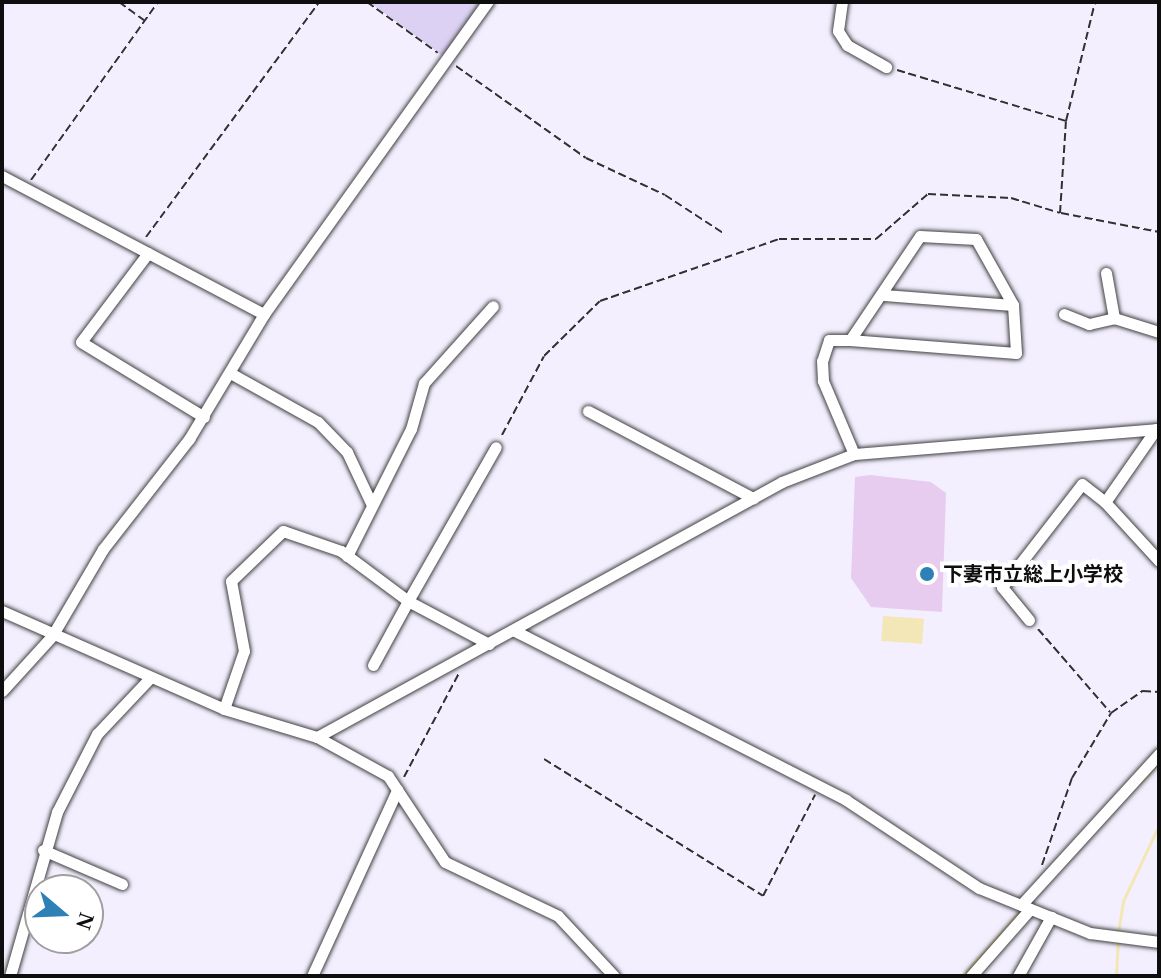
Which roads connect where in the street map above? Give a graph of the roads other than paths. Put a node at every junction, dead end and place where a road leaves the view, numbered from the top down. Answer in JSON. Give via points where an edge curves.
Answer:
{"nodes":[{"id":1,"x":487,"y":2,"type":"edge"},
{"id":2,"x":842,"y":2,"type":"edge"},
{"id":3,"x":886,"y":67,"type":"road end"},
{"id":4,"x":2,"y":176,"type":"edge"},
{"id":5,"x":143,"y":250,"type":"junction"},
{"id":6,"x":1106,"y":273,"type":"dead end"},
{"id":7,"x":884,"y":295,"type":"junction"},
{"id":8,"x":1013,"y":305,"type":"junction"},
{"id":9,"x":493,"y":306,"type":"dead end"},
{"id":10,"x":264,"y":314,"type":"junction"},
{"id":11,"x":1064,"y":314,"type":"dead end"},
{"id":12,"x":1114,"y":318,"type":"junction"},
{"id":13,"x":1159,"y":332,"type":"edge"},
{"id":14,"x":850,"y":340,"type":"junction"},
{"id":15,"x":232,"y":374,"type":"junction"},
{"id":16,"x":588,"y":411,"type":"dead end"},
{"id":17,"x":204,"y":417,"type":"junction"},
{"id":18,"x":1158,"y":429,"type":"edge"},
{"id":19,"x":496,"y":447,"type":"road end"},
{"id":20,"x":854,"y":454,"type":"junction"},
{"id":21,"x":753,"y":498,"type":"junction"},
{"id":22,"x":1105,"y":502,"type":"junction"},
{"id":23,"x":371,"y":503,"type":"junction"},
{"id":24,"x":347,"y":556,"type":"junction"},
{"id":25,"x":1159,"y":561,"type":"edge"},
{"id":26,"x":408,"y":601,"type":"junction"},
{"id":27,"x":2,"y":611,"type":"edge"},
{"id":28,"x":1029,"y":620,"type":"road end"},
{"id":29,"x":513,"y":630,"type":"junction"},
{"id":30,"x":52,"y":636,"type":"junction"},
{"id":31,"x":489,"y":644,"type":"junction"},
{"id":32,"x":373,"y":665,"type":"dead end"},
{"id":33,"x":150,"y":678,"type":"junction"},
{"id":34,"x":2,"y":691,"type":"edge"},
{"id":35,"x":224,"y":709,"type":"junction"},
{"id":36,"x":317,"y":737,"type":"junction"},
{"id":37,"x":1159,"y":754,"type":"edge"},
{"id":38,"x":397,"y":790,"type":"junction"},
{"id":39,"x":43,"y":850,"type":"junction"},
{"id":40,"x":122,"y":884,"type":"dead end"},
{"id":41,"x":1026,"y":907,"type":"junction"},
{"id":42,"x":1051,"y":917,"type":"junction"},
{"id":43,"x":1159,"y":942,"type":"edge"},
{"id":44,"x":10,"y":976,"type":"edge"},
{"id":45,"x":312,"y":976,"type":"edge"},
{"id":46,"x":614,"y":976,"type":"edge"},
{"id":47,"x":971,"y":976,"type":"edge"},
{"id":48,"x":1018,"y":976,"type":"edge"}],
"edges":[{"from":1,"to":10,"type":"street"},
{"from":2,"to":3,"type":"street","via":[[838,31],[847,45]]},
{"from":4,"to":5,"type":"street"},
{"from":5,"to":10,"type":"street"},
{"from":5,"to":17,"type":"street","via":[[81,342]]},
{"from":6,"to":12,"type":"street"},
{"from":7,"to":8,"type":"street"},
{"from":7,"to":8,"type":"street","via":[[920,236],[976,239]]},
{"from":7,"to":14,"type":"street"},
{"from":8,"to":14,"type":"street","via":[[1016,353]]},
{"from":9,"to":23,"type":"street","via":[[424,383],[411,429]]},
{"from":10,"to":15,"type":"street"},
{"from":11,"to":12,"type":"street","via":[[1089,324]]},
{"from":12,"to":13,"type":"street"},
{"from":14,"to":20,"type":"street","via":[[829,340],[822,361],[823,381]]},
{"from":15,"to":17,"type":"street"},
{"from":15,"to":23,"type":"street","via":[[318,422],[347,452]]},
{"from":16,"to":21,"type":"street"},
{"from":17,"to":30,"type":"street","via":[[103,549]]},
{"from":18,"to":20,"type":"street"},
{"from":18,"to":22,"type":"street"},
{"from":19,"to":26,"type":"street"},
{"from":20,"to":21,"type":"street"},
{"from":21,"to":29,"type":"street"},
{"from":22,"to":25,"type":"street"},
{"from":22,"to":28,"type":"street","via":[[1082,484],[1002,587]]},
{"from":23,"to":24,"type":"street"},
{"from":24,"to":26,"type":"street"},
{"from":24,"to":35,"type":"street","via":[[298,530],[283,531],[231,581],[244,651]]},
{"from":26,"to":31,"type":"street"},
{"from":26,"to":32,"type":"street"},
{"from":27,"to":30,"type":"street"},
{"from":29,"to":31,"type":"street"},
{"from":29,"to":41,"type":"street","via":[[820,787],[904,833],[979,888]]},
{"from":30,"to":33,"type":"street"},
{"from":30,"to":34,"type":"street"},
{"from":31,"to":36,"type":"street"},
{"from":33,"to":35,"type":"street"},
{"from":33,"to":39,"type":"street","via":[[97,734]]},
{"from":35,"to":36,"type":"street"},
{"from":36,"to":38,"type":"street","via":[[379,769]]},
{"from":37,"to":41,"type":"street","via":[[1032,893]]},
{"from":38,"to":45,"type":"street"},
{"from":38,"to":46,"type":"street","via":[[445,862],[558,916]]},
{"from":39,"to":40,"type":"street"},
{"from":39,"to":44,"type":"street"},
{"from":41,"to":42,"type":"street"},
{"from":41,"to":47,"type":"street"},
{"from":42,"to":43,"type":"street","via":[[1117,938]]},
{"from":42,"to":48,"type":"street"}]}
